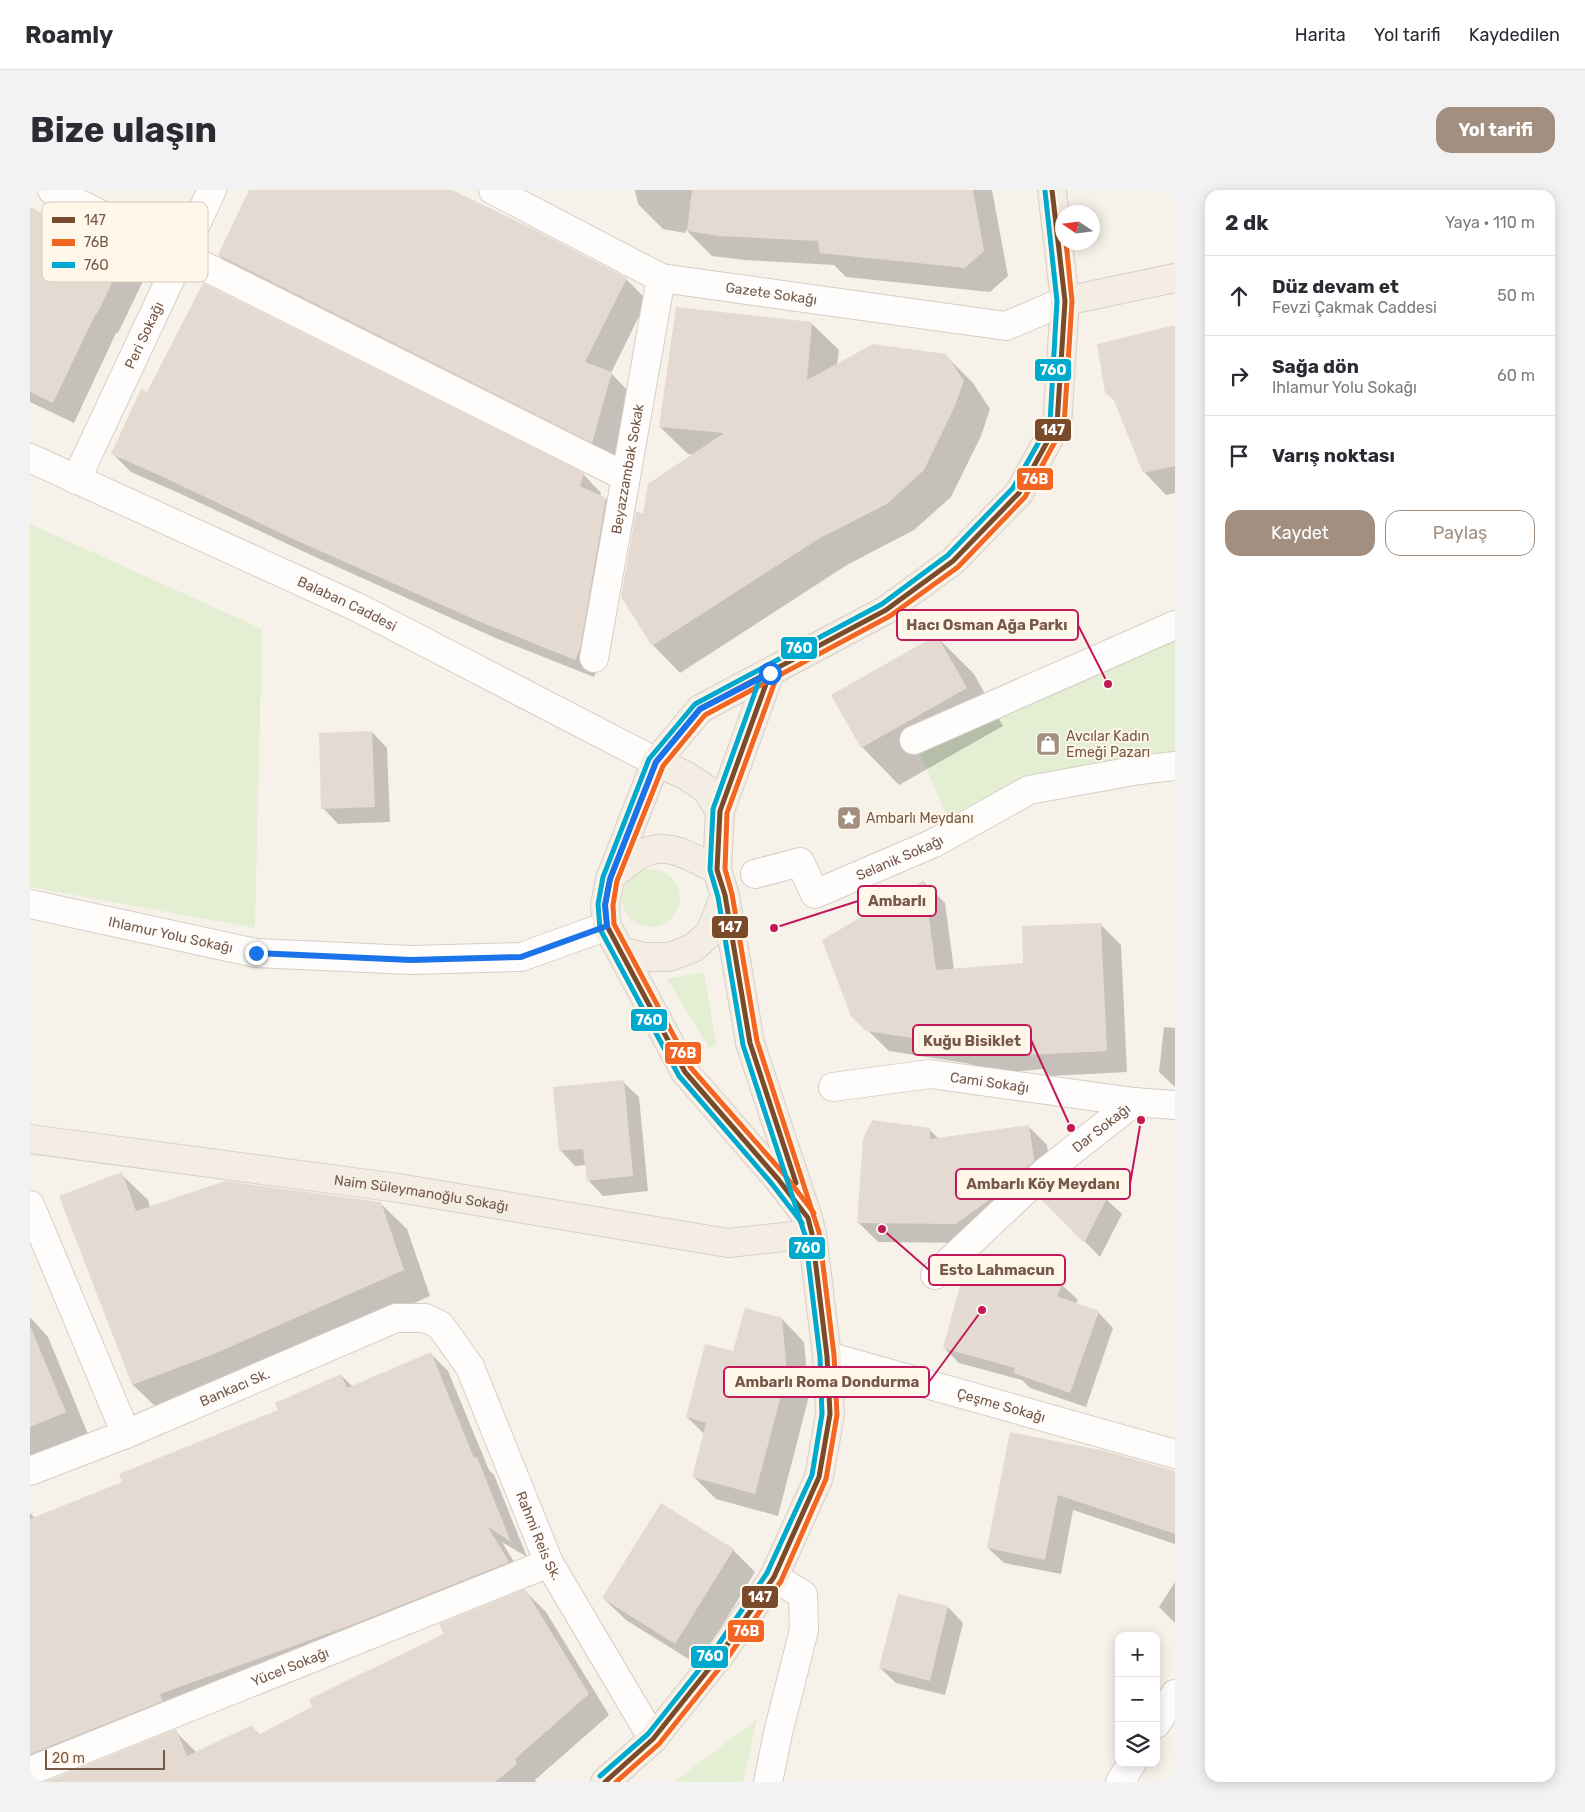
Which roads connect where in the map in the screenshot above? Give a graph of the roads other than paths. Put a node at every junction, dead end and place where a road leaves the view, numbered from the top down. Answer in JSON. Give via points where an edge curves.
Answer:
{"nodes":[{"id":1,"x":52,"y":190,"type":"edge"},
{"id":2,"x":212,"y":190,"type":"edge"},
{"id":3,"x":493,"y":190,"type":"edge"},
{"id":4,"x":1052,"y":190,"type":"edge"},
{"id":5,"x":76,"y":202,"type":"edge"},
{"id":6,"x":206,"y":202,"type":"edge"},
{"id":7,"x":208,"y":268,"type":"edge"},
{"id":8,"x":661,"y":278,"type":"junction"},
{"id":9,"x":1175,"y":278,"type":"edge"},
{"id":10,"x":169,"y":282,"type":"edge"},
{"id":11,"x":1065,"y":301,"type":"junction"},
{"id":12,"x":30,"y":458,"type":"edge"},
{"id":13,"x":626,"y":478,"type":"junction"},
{"id":14,"x":76,"y":480,"type":"junction"},
{"id":15,"x":1175,"y":624,"type":"edge"},
{"id":16,"x":594,"y":658,"type":"dead end"},
{"id":17,"x":770,"y":673,"type":"junction"},
{"id":18,"x":914,"y":740,"type":"dead end"},
{"id":19,"x":656,"y":762,"type":"junction"},
{"id":20,"x":1175,"y":766,"type":"edge"},
{"id":21,"x":720,"y":811,"type":"junction"},
{"id":22,"x":755,"y":874,"type":"dead end"},
{"id":23,"x":610,"y":879,"type":"junction"},
{"id":24,"x":721,"y":883,"type":"junction"},
{"id":25,"x":30,"y":904,"type":"edge"},
{"id":26,"x":607,"y":926,"type":"junction"},
{"id":27,"x":621,"y":951,"type":"junction"},
{"id":28,"x":834,"y":1087,"type":"dead end"},
{"id":29,"x":1134,"y":1102,"type":"junction"},
{"id":30,"x":1175,"y":1105,"type":"edge"},
{"id":31,"x":30,"y":1139,"type":"edge"},
{"id":32,"x":30,"y":1206,"type":"edge"},
{"id":33,"x":810,"y":1226,"type":"junction"},
{"id":34,"x":935,"y":1275,"type":"dead end"},
{"id":35,"x":440,"y":1325,"type":"joint"},
{"id":36,"x":827,"y":1356,"type":"junction"},
{"id":37,"x":126,"y":1434,"type":"junction"},
{"id":38,"x":1175,"y":1454,"type":"edge"},
{"id":39,"x":30,"y":1471,"type":"edge"},
{"id":40,"x":549,"y":1563,"type":"junction"},
{"id":41,"x":774,"y":1577,"type":"junction"},
{"id":42,"x":1175,"y":1694,"type":"edge"},
{"id":43,"x":1157,"y":1722,"type":"edge"},
{"id":44,"x":653,"y":1738,"type":"junction"},
{"id":45,"x":1129,"y":1767,"type":"edge"},
{"id":46,"x":30,"y":1771,"type":"edge"},
{"id":47,"x":605,"y":1782,"type":"edge"},
{"id":48,"x":768,"y":1782,"type":"edge"},
{"id":49,"x":1120,"y":1782,"type":"edge"}],
"edges":[{"from":1,"to":5,"type":"street"},
{"from":2,"to":6,"type":"street","name":"Peri Sokağı"},
{"from":3,"to":8,"type":"street","name":"Gazete Sokağı"},
{"from":4,"to":11,"type":"main road"},
{"from":7,"to":13,"type":"street"},
{"from":8,"to":11,"type":"street","name":"Gazete Sokağı","via":[[1006,326]]},
{"from":8,"to":13,"type":"street","name":"Beyazzambak Sokak"},
{"from":9,"to":11,"type":"main road"},
{"from":10,"to":14,"type":"street","name":"Peri Sokağı"},
{"from":11,"to":17,"type":"main road","via":[[1057,424],[1019,493],[953,561],[886,610]]},
{"from":12,"to":14,"type":"street","name":"Balaban Caddesi"},
{"from":13,"to":16,"type":"street","name":"Beyazzambak Sokak"},
{"from":14,"to":19,"type":"street","name":"Balaban Caddesi","via":[[359,608]]},
{"from":15,"to":18,"type":"street"},
{"from":17,"to":19,"type":"main road","via":[[700,709]]},
{"from":17,"to":21,"type":"main road"},
{"from":19,"to":21,"type":"main road","via":[[706,789]]},
{"from":19,"to":23,"type":"main road"},
{"from":20,"to":22,"type":"street","name":"Selanik Sokağı","via":[[1029,790],[934,843],[815,894],[800,862]]},
{"from":21,"to":24,"type":"main road"},
{"from":23,"to":24,"type":"main road","via":[[627,862],[641,854],[666,848],[684,853]]},
{"from":23,"to":26,"type":"main road","via":[[605,905]]},
{"from":24,"to":27,"type":"main road","via":[[710,933],[693,948],[668,958],[644,957]]},
{"from":24,"to":33,"type":"main road","via":[[750,1043]]},
{"from":25,"to":26,"type":"street","name":"Ihlamur Yolu Sokağı","via":[[256,953],[411,960],[521,957]]},
{"from":26,"to":27,"type":"main road"},
{"from":27,"to":33,"type":"main road","via":[[685,1072],[778,1179]]},
{"from":28,"to":29,"type":"street","name":"Cami Sokağı","via":[[930,1074]]},
{"from":29,"to":30,"type":"street","name":"Cami Sokağı"},
{"from":29,"to":34,"type":"street","name":"Dar Sokağı","via":[[1045,1172]]},
{"from":31,"to":33,"type":"main road","name":"Naim Süleymanoğlu Sokağı","via":[[398,1188],[728,1243]]},
{"from":32,"to":37,"type":"street"},
{"from":33,"to":36,"type":"main road"},
{"from":35,"to":37,"type":"street","name":"Bankacı Sk.","via":[[425,1318],[396,1318]]},
{"from":35,"to":40,"type":"street","name":"Rahmi Reis Sk.","via":[[470,1366]]},
{"from":36,"to":38,"type":"street","name":"Çeşme Sokağı"},
{"from":36,"to":41,"type":"main road","via":[[830,1414],[819,1477]]},
{"from":37,"to":39,"type":"street","name":"Bankacı Sk."},
{"from":40,"to":44,"type":"street","name":"Rahmi Reis Sk."},
{"from":40,"to":46,"type":"street","name":"Yücel Sokağı"},
{"from":41,"to":44,"type":"main road","via":[[720,1655]]},
{"from":41,"to":48,"type":"street","via":[[803,1595],[804,1630]]},
{"from":42,"to":43,"type":"street"},
{"from":44,"to":47,"type":"main road"},
{"from":45,"to":49,"type":"street"}]}
